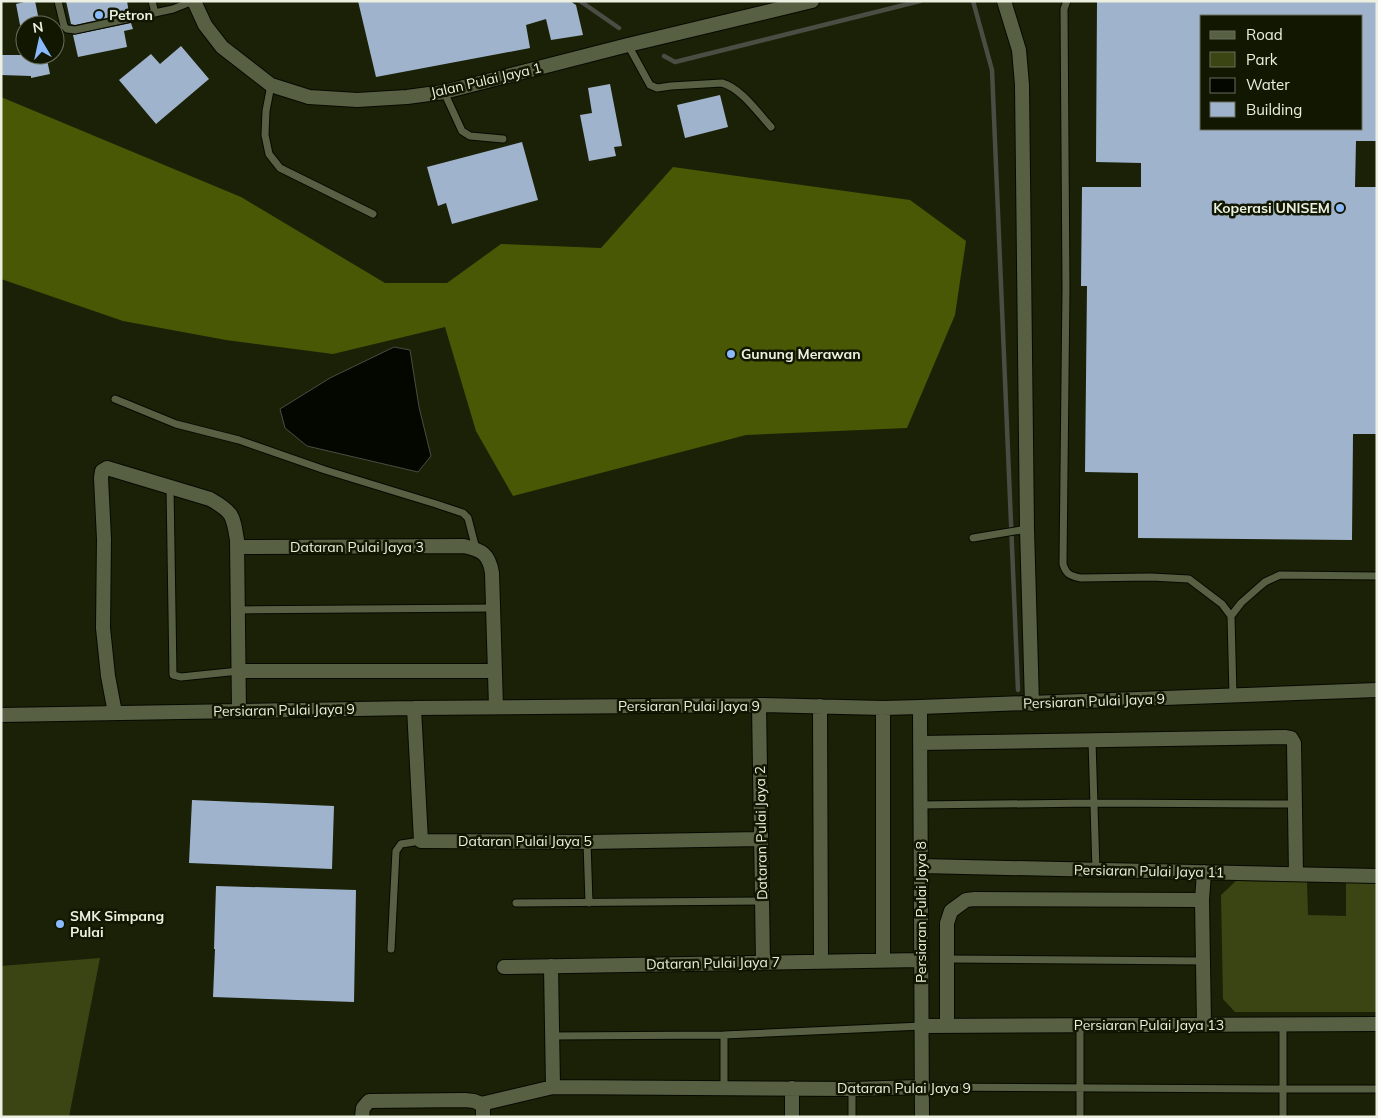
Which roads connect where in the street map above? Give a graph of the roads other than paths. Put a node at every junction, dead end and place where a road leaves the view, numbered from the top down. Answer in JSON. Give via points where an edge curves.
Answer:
{"nodes":[{"id":1,"x":58,"y":1,"type":"edge"},
{"id":2,"x":152,"y":1,"type":"edge"},
{"id":3,"x":193,"y":1,"type":"edge"},
{"id":4,"x":812,"y":1,"type":"edge"},
{"id":5,"x":1004,"y":1,"type":"edge"},
{"id":6,"x":1067,"y":1,"type":"edge"},
{"id":7,"x":155,"y":13,"type":"junction"},
{"id":8,"x":628,"y":44,"type":"junction"},
{"id":9,"x":270,"y":85,"type":"junction"},
{"id":10,"x":444,"y":92,"type":"junction"},
{"id":11,"x":771,"y":127,"type":"dead end"},
{"id":12,"x":503,"y":139,"type":"dead end"},
{"id":13,"x":373,"y":214,"type":"dead end"},
{"id":14,"x":115,"y":399,"type":"dead end"},
{"id":15,"x":170,"y":486,"type":"junction"},
{"id":16,"x":1027,"y":529,"type":"junction"},
{"id":17,"x":973,"y":538,"type":"dead end"},
{"id":18,"x":237,"y":547,"type":"junction"},
{"id":19,"x":476,"y":549,"type":"junction"},
{"id":20,"x":1377,"y":576,"type":"edge"},
{"id":21,"x":493,"y":608,"type":"junction"},
{"id":22,"x":238,"y":610,"type":"junction"},
{"id":23,"x":1230,"y":616,"type":"junction"},
{"id":24,"x":238,"y":671,"type":"junction"},
{"id":25,"x":495,"y":671,"type":"junction"},
{"id":26,"x":1377,"y":690,"type":"edge"},
{"id":27,"x":1233,"y":696,"type":"junction"},
{"id":28,"x":1032,"y":704,"type":"junction"},
{"id":29,"x":759,"y":705,"type":"junction"},
{"id":30,"x":820,"y":706,"type":"junction"},
{"id":31,"x":496,"y":707,"type":"junction"},
{"id":32,"x":920,"y":707,"type":"junction"},
{"id":33,"x":414,"y":708,"type":"junction"},
{"id":34,"x":883,"y":708,"type":"junction"},
{"id":35,"x":239,"y":711,"type":"junction"},
{"id":36,"x":115,"y":713,"type":"junction"},
{"id":37,"x":1,"y":715,"type":"edge"},
{"id":38,"x":1092,"y":741,"type":"junction"},
{"id":39,"x":920,"y":743,"type":"junction"},
{"id":40,"x":1094,"y":803,"type":"junction"},
{"id":41,"x":1295,"y":804,"type":"junction"},
{"id":42,"x":920,"y":805,"type":"junction"},
{"id":43,"x":761,"y":840,"type":"junction"},
{"id":44,"x":421,"y":841,"type":"junction"},
{"id":45,"x":587,"y":842,"type":"junction"},
{"id":46,"x":921,"y":866,"type":"junction"},
{"id":47,"x":1096,"y":870,"type":"junction"},
{"id":48,"x":1204,"y":872,"type":"junction"},
{"id":49,"x":1296,"y":874,"type":"junction"},
{"id":50,"x":1377,"y":876,"type":"edge"},
{"id":51,"x":1202,"y":900,"type":"junction"},
{"id":52,"x":762,"y":901,"type":"junction"},
{"id":53,"x":589,"y":902,"type":"junction"},
{"id":54,"x":516,"y":903,"type":"dead end"},
{"id":55,"x":391,"y":949,"type":"dead end"},
{"id":56,"x":948,"y":959,"type":"junction"},
{"id":57,"x":883,"y":960,"type":"junction"},
{"id":58,"x":921,"y":960,"type":"junction"},
{"id":59,"x":821,"y":961,"type":"junction"},
{"id":60,"x":1203,"y":961,"type":"junction"},
{"id":61,"x":763,"y":962,"type":"junction"},
{"id":62,"x":551,"y":966,"type":"junction"},
{"id":63,"x":504,"y":967,"type":"dead end"},
{"id":64,"x":1283,"y":1024,"type":"junction"},
{"id":65,"x":1377,"y":1024,"type":"edge"},
{"id":66,"x":1204,"y":1025,"type":"junction"},
{"id":67,"x":922,"y":1026,"type":"junction"},
{"id":68,"x":947,"y":1026,"type":"junction"},
{"id":69,"x":1080,"y":1026,"type":"junction"},
{"id":70,"x":724,"y":1035,"type":"junction"},
{"id":71,"x":552,"y":1036,"type":"junction"},
{"id":72,"x":553,"y":1087,"type":"junction"},
{"id":73,"x":921,"y":1087,"type":"junction"},
{"id":74,"x":724,"y":1088,"type":"junction"},
{"id":75,"x":792,"y":1088,"type":"junction"},
{"id":76,"x":1080,"y":1088,"type":"junction"},
{"id":77,"x":852,"y":1089,"type":"junction"},
{"id":78,"x":1377,"y":1089,"type":"edge"},
{"id":79,"x":1282,"y":1090,"type":"junction"},
{"id":80,"x":482,"y":1110,"type":"edge"},
{"id":81,"x":362,"y":1117,"type":"edge"},
{"id":82,"x":792,"y":1117,"type":"edge"},
{"id":83,"x":852,"y":1117,"type":"edge"},
{"id":84,"x":922,"y":1117,"type":"edge"},
{"id":85,"x":1080,"y":1117,"type":"edge"},
{"id":86,"x":1282,"y":1117,"type":"edge"}],
"edges":[{"from":1,"to":7,"type":"lane","via":[[64,26],[71,30]]},
{"from":2,"to":7,"type":"lane"},
{"from":3,"to":7,"type":"lane"},
{"from":3,"to":9,"type":"street","name":"Jalan Pulai Jaya 1","via":[[205,25],[222,47]]},
{"from":4,"to":8,"type":"street","name":"Jalan Pulai Jaya 1"},
{"from":5,"to":16,"type":"street","via":[[1019,50],[1022,85]]},
{"from":6,"to":23,"type":"lane","via":[[1064,9],[1066,288],[1063,564],[1066,573],[1072,577],[1189,579],[1222,604]]},
{"from":8,"to":10,"type":"street","name":"Jalan Pulai Jaya 1"},
{"from":8,"to":11,"type":"lane","via":[[650,85],[657,88],[730,85]]},
{"from":9,"to":10,"type":"street","name":"Jalan Pulai Jaya 1","via":[[309,97],[357,100]]},
{"from":9,"to":13,"type":"lane","via":[[265,135],[274,161],[280,168]]},
{"from":10,"to":12,"type":"lane","via":[[462,131],[470,136]]},
{"from":14,"to":19,"type":"lane","via":[[176,424],[239,440],[463,513],[468,518]]},
{"from":15,"to":18,"type":"street","via":[[224,507],[234,519]]},
{"from":15,"to":24,"type":"lane","via":[[173,675]]},
{"from":15,"to":36,"type":"street","via":[[107,468],[102,471],[103,628]]},
{"from":16,"to":17,"type":"lane"},
{"from":16,"to":28,"type":"street"},
{"from":18,"to":19,"type":"street","name":"Dataran Pulai Jaya 3","via":[[464,546]]},
{"from":18,"to":22,"type":"street"},
{"from":19,"to":21,"type":"street","via":[[490,561]]},
{"from":20,"to":23,"type":"lane","via":[[1280,575],[1258,588]]},
{"from":21,"to":22,"type":"lane"},
{"from":21,"to":25,"type":"street"},
{"from":22,"to":24,"type":"street"},
{"from":23,"to":27,"type":"lane"},
{"from":24,"to":25,"type":"street"},
{"from":24,"to":35,"type":"street"},
{"from":25,"to":31,"type":"street"},
{"from":26,"to":27,"type":"street","name":"Persiaran Pulai Jaya 9"},
{"from":27,"to":28,"type":"street","name":"Persiaran Pulai Jaya 9"},
{"from":28,"to":32,"type":"street","name":"Persiaran Pulai Jaya 9"},
{"from":29,"to":30,"type":"street","name":"Persiaran Pulai Jaya 9"},
{"from":29,"to":31,"type":"street","name":"Persiaran Pulai Jaya 9"},
{"from":29,"to":43,"type":"street","name":"Dataran Pulai Jaya 2"},
{"from":30,"to":34,"type":"street","name":"Persiaran Pulai Jaya 9"},
{"from":30,"to":59,"type":"street"},
{"from":31,"to":33,"type":"street","name":"Persiaran Pulai Jaya 9"},
{"from":32,"to":34,"type":"street","name":"Persiaran Pulai Jaya 9"},
{"from":32,"to":39,"type":"street","name":"Persiaran Pulai Jaya 8"},
{"from":33,"to":35,"type":"street","name":"Persiaran Pulai Jaya 9"},
{"from":33,"to":44,"type":"street"},
{"from":34,"to":57,"type":"street"},
{"from":35,"to":36,"type":"street","name":"Persiaran Pulai Jaya 9"},
{"from":36,"to":37,"type":"street","name":"Persiaran Pulai Jaya 9"},
{"from":38,"to":39,"type":"street"},
{"from":38,"to":40,"type":"lane"},
{"from":38,"to":41,"type":"street","via":[[1291,738],[1294,743]]},
{"from":39,"to":42,"type":"street","name":"Persiaran Pulai Jaya 8"},
{"from":40,"to":41,"type":"lane"},
{"from":40,"to":42,"type":"lane"},
{"from":40,"to":47,"type":"lane"},
{"from":41,"to":49,"type":"street"},
{"from":42,"to":46,"type":"street","name":"Persiaran Pulai Jaya 8"},
{"from":43,"to":45,"type":"street","name":"Dataran Pulai Jaya 5"},
{"from":43,"to":52,"type":"street","name":"Dataran Pulai Jaya 2"},
{"from":44,"to":45,"type":"street","name":"Dataran Pulai Jaya 5"},
{"from":44,"to":55,"type":"lane","via":[[401,844],[396,851]]},
{"from":45,"to":53,"type":"lane"},
{"from":46,"to":47,"type":"street","name":"Persiaran Pulai Jaya 11"},
{"from":46,"to":58,"type":"street","name":"Persiaran Pulai Jaya 8"},
{"from":47,"to":48,"type":"street","name":"Persiaran Pulai Jaya 11"},
{"from":48,"to":49,"type":"street","name":"Persiaran Pulai Jaya 11"},
{"from":48,"to":51,"type":"street"},
{"from":49,"to":50,"type":"street","name":"Persiaran Pulai Jaya 11"},
{"from":51,"to":56,"type":"street","via":[[966,900],[951,911],[947,923]]},
{"from":51,"to":60,"type":"street"},
{"from":52,"to":53,"type":"lane"},
{"from":52,"to":61,"type":"street","name":"Dataran Pulai Jaya 2"},
{"from":53,"to":54,"type":"lane"},
{"from":56,"to":60,"type":"lane"},
{"from":56,"to":68,"type":"street"},
{"from":57,"to":58,"type":"street","name":"Dataran Pulai Jaya 7"},
{"from":57,"to":59,"type":"street","name":"Dataran Pulai Jaya 7"},
{"from":58,"to":67,"type":"street","name":"Persiaran Pulai Jaya 8"},
{"from":59,"to":61,"type":"street","name":"Dataran Pulai Jaya 7"},
{"from":60,"to":66,"type":"street"},
{"from":61,"to":62,"type":"street","name":"Dataran Pulai Jaya 7"},
{"from":62,"to":63,"type":"street","name":"Dataran Pulai Jaya 7"},
{"from":62,"to":71,"type":"street"},
{"from":64,"to":65,"type":"street","name":"Persiaran Pulai Jaya 13"},
{"from":64,"to":66,"type":"street","name":"Persiaran Pulai Jaya 13"},
{"from":64,"to":79,"type":"lane"},
{"from":66,"to":69,"type":"street","name":"Persiaran Pulai Jaya 13"},
{"from":67,"to":68,"type":"street","name":"Persiaran Pulai Jaya 13"},
{"from":67,"to":70,"type":"lane"},
{"from":67,"to":73,"type":"street","name":"Persiaran Pulai Jaya 8"},
{"from":68,"to":69,"type":"street","name":"Persiaran Pulai Jaya 13"},
{"from":69,"to":76,"type":"lane"},
{"from":70,"to":71,"type":"lane"},
{"from":70,"to":74,"type":"lane"},
{"from":71,"to":72,"type":"street"},
{"from":72,"to":74,"type":"street","name":"Dataran Pulai Jaya 9"},
{"from":72,"to":80,"type":"street","name":"Dataran Pulai Jaya 9"},
{"from":73,"to":76,"type":"lane","name":"Dataran Pulai Jaya 9"},
{"from":73,"to":77,"type":"street","name":"Dataran Pulai Jaya 9"},
{"from":73,"to":84,"type":"street","name":"Persiaran Pulai Jaya 8"},
{"from":74,"to":75,"type":"street","name":"Dataran Pulai Jaya 9"},
{"from":75,"to":77,"type":"street","name":"Dataran Pulai Jaya 9"},
{"from":75,"to":82,"type":"street"},
{"from":76,"to":79,"type":"lane","name":"Dataran Pulai Jaya 9"},
{"from":76,"to":85,"type":"lane"},
{"from":77,"to":83,"type":"lane"},
{"from":78,"to":79,"type":"lane","name":"Dataran Pulai Jaya 9"},
{"from":79,"to":86,"type":"lane"},
{"from":80,"to":81,"type":"street","via":[[474,1101],[466,1100],[374,1101],[363,1108]]}]}
